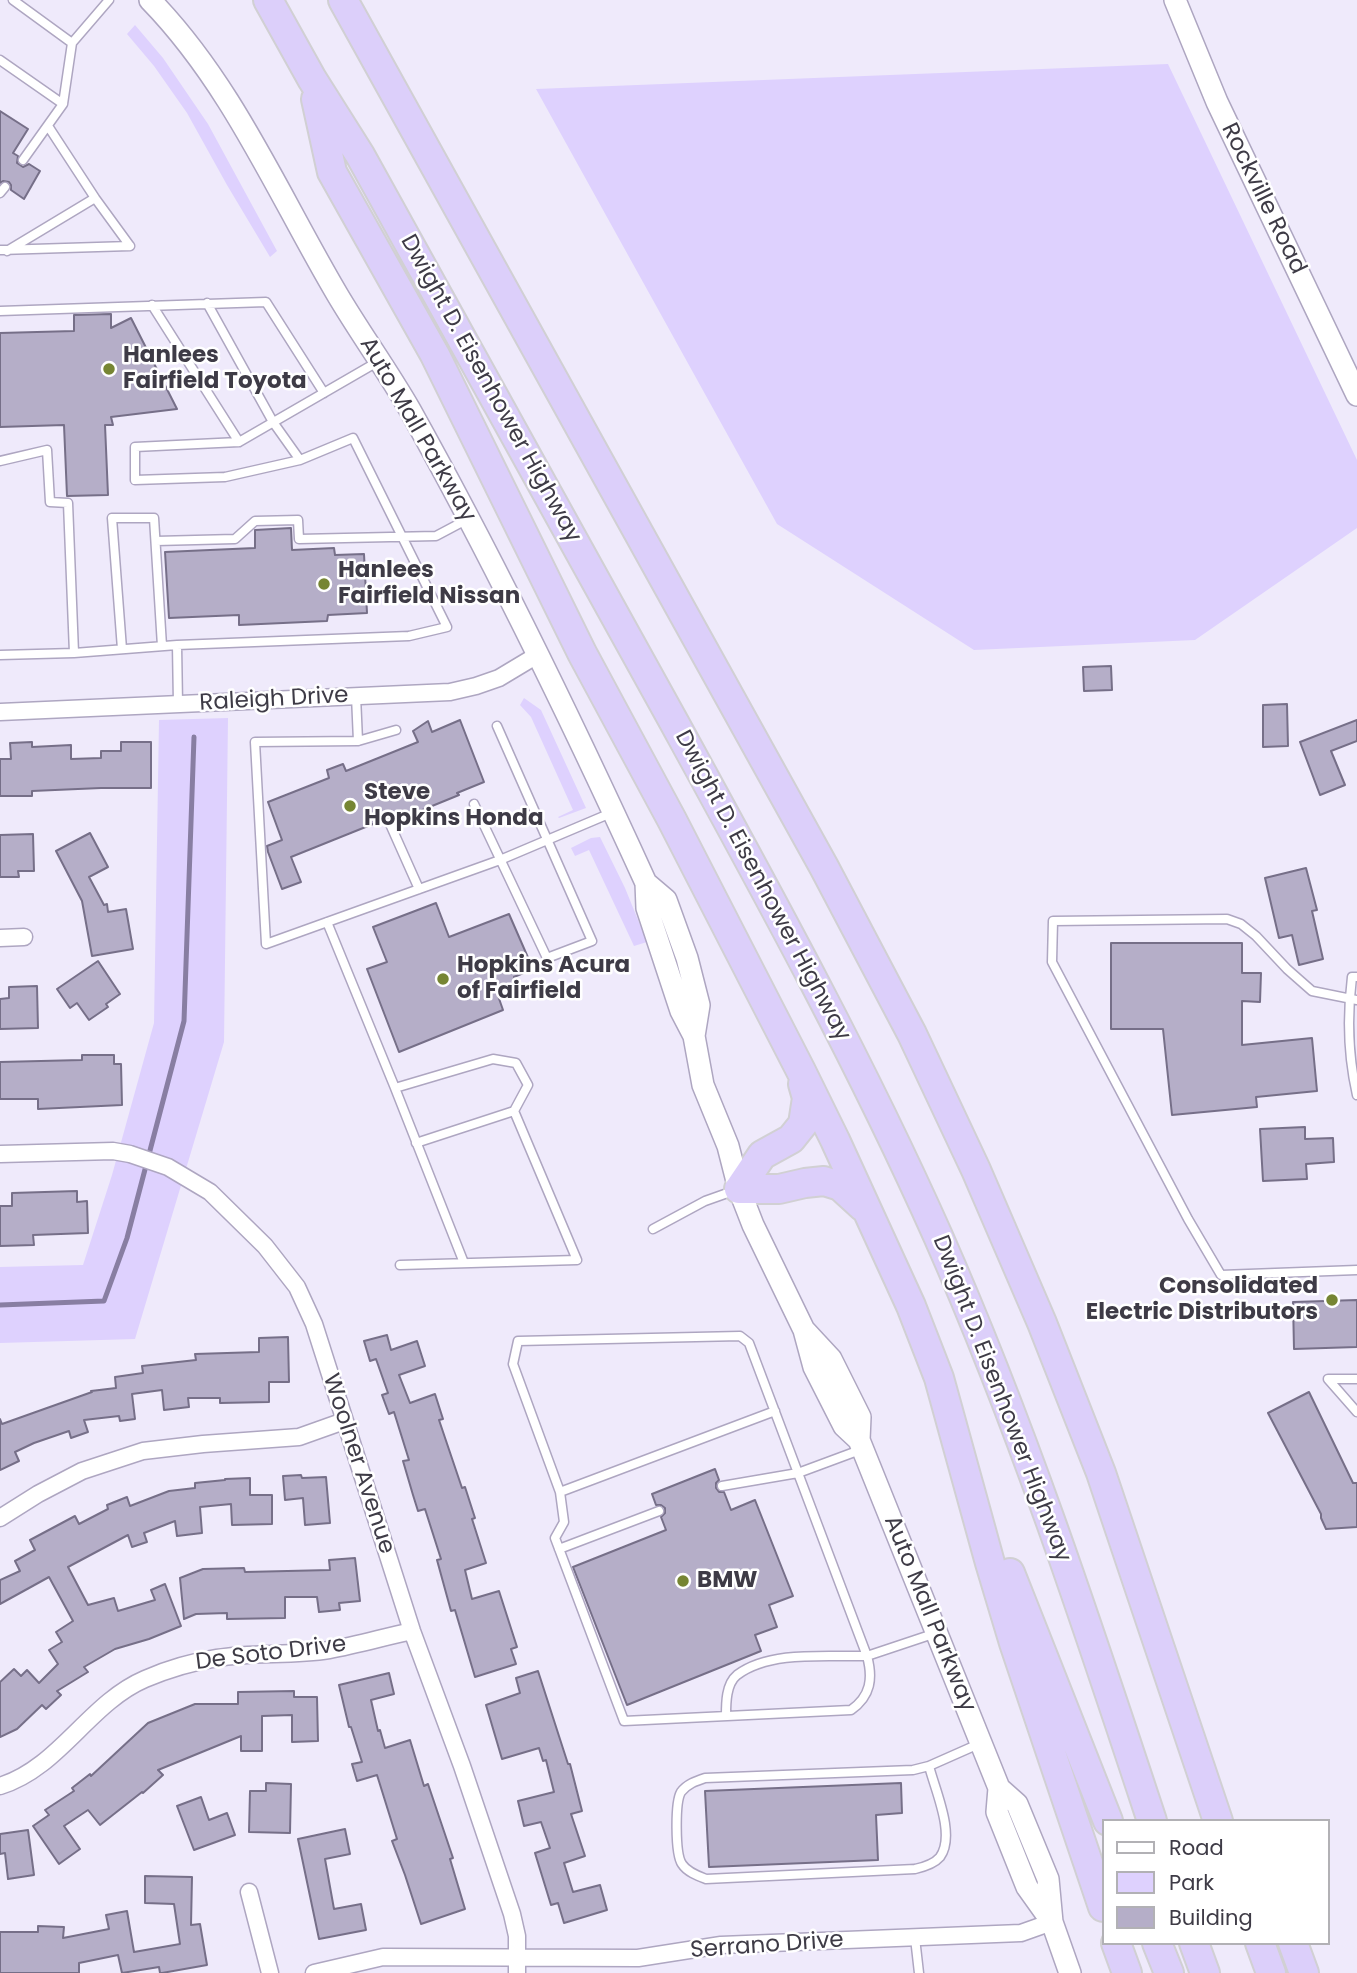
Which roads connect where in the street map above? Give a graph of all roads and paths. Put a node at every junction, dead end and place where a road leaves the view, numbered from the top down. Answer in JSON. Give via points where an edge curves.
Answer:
{"nodes":[{"id":1,"x":13,"y":0,"type":"edge"},
{"id":2,"x":108,"y":0,"type":"edge"},
{"id":3,"x":150,"y":0,"type":"edge"},
{"id":4,"x":268,"y":0,"type":"edge"},
{"id":5,"x":343,"y":0,"type":"edge"},
{"id":6,"x":1175,"y":0,"type":"edge"},
{"id":7,"x":72,"y":43,"type":"junction"},
{"id":8,"x":0,"y":60,"type":"edge"},
{"id":9,"x":312,"y":79,"type":"junction"},
{"id":10,"x":63,"y":104,"type":"junction"},
{"id":11,"x":48,"y":127,"type":"junction"},
{"id":12,"x":23,"y":160,"type":"dead end"},
{"id":13,"x":95,"y":198,"type":"junction"},
{"id":14,"x":3,"y":251,"type":"edge"},
{"id":15,"x":207,"y":303,"type":"junction"},
{"id":16,"x":152,"y":305,"type":"junction"},
{"id":17,"x":0,"y":310,"type":"edge"},
{"id":18,"x":379,"y":361,"type":"junction"},
{"id":19,"x":324,"y":393,"type":"junction"},
{"id":20,"x":1357,"y":395,"type":"edge"},
{"id":21,"x":273,"y":422,"type":"junction"},
{"id":22,"x":239,"y":442,"type":"junction"},
{"id":23,"x":300,"y":460,"type":"junction"},
{"id":24,"x":0,"y":461,"type":"edge"},
{"id":25,"x":468,"y":519,"type":"junction"},
{"id":26,"x":403,"y":536,"type":"junction"},
{"id":27,"x":156,"y":541,"type":"junction"},
{"id":28,"x":177,"y":645,"type":"junction"},
{"id":29,"x":162,"y":646,"type":"junction"},
{"id":30,"x":122,"y":649,"type":"junction"},
{"id":31,"x":74,"y":653,"type":"junction"},
{"id":32,"x":539,"y":654,"type":"junction"},
{"id":33,"x":0,"y":655,"type":"edge"},
{"id":34,"x":356,"y":696,"type":"junction"},
{"id":35,"x":178,"y":704,"type":"junction"},
{"id":36,"x":0,"y":712,"type":"edge"},
{"id":37,"x":497,"y":726,"type":"dead end"},
{"id":38,"x":396,"y":730,"type":"dead end"},
{"id":39,"x":358,"y":741,"type":"junction"},
{"id":40,"x":474,"y":804,"type":"dead end"},
{"id":41,"x":614,"y":812,"type":"junction"},
{"id":42,"x":390,"y":824,"type":"dead end"},
{"id":43,"x":549,"y":840,"type":"junction"},
{"id":44,"x":500,"y":860,"type":"junction"},
{"id":45,"x":419,"y":889,"type":"junction"},
{"id":46,"x":327,"y":922,"type":"junction"},
{"id":47,"x":24,"y":937,"type":"dead end"},
{"id":48,"x":0,"y":938,"type":"edge"},
{"id":49,"x":1357,"y":977,"type":"edge"},
{"id":50,"x":1353,"y":1000,"type":"edge"},
{"id":51,"x":801,"y":1072,"type":"junction"},
{"id":52,"x":395,"y":1088,"type":"junction"},
{"id":53,"x":1357,"y":1095,"type":"edge"},
{"id":54,"x":514,"y":1111,"type":"junction"},
{"id":55,"x":416,"y":1143,"type":"junction"},
{"id":56,"x":0,"y":1154,"type":"edge"},
{"id":57,"x":739,"y":1188,"type":"junction"},
{"id":58,"x":869,"y":1213,"type":"junction"},
{"id":59,"x":653,"y":1229,"type":"dead end"},
{"id":60,"x":464,"y":1263,"type":"junction"},
{"id":61,"x":400,"y":1265,"type":"dead end"},
{"id":62,"x":1357,"y":1270,"type":"edge"},
{"id":63,"x":1357,"y":1379,"type":"edge"},
{"id":64,"x":775,"y":1411,"type":"junction"},
{"id":65,"x":1357,"y":1412,"type":"edge"},
{"id":66,"x":344,"y":1421,"type":"junction"},
{"id":67,"x":861,"y":1444,"type":"junction"},
{"id":68,"x":963,"y":1465,"type":"junction"},
{"id":69,"x":798,"y":1473,"type":"junction"},
{"id":70,"x":722,"y":1486,"type":"dead end"},
{"id":71,"x":559,"y":1492,"type":"junction"},
{"id":72,"x":659,"y":1511,"type":"dead end"},
{"id":73,"x":0,"y":1518,"type":"edge"},
{"id":74,"x":559,"y":1549,"type":"junction"},
{"id":75,"x":412,"y":1631,"type":"junction"},
{"id":76,"x":936,"y":1633,"type":"junction"},
{"id":77,"x":867,"y":1656,"type":"junction"},
{"id":78,"x":726,"y":1716,"type":"junction"},
{"id":79,"x":981,"y":1743,"type":"junction"},
{"id":80,"x":929,"y":1766,"type":"junction"},
{"id":81,"x":0,"y":1786,"type":"edge"},
{"id":82,"x":1107,"y":1819,"type":"edge"},
{"id":83,"x":1151,"y":1819,"type":"edge"},
{"id":84,"x":1217,"y":1819,"type":"edge"},
{"id":85,"x":248,"y":1892,"type":"dead end"},
{"id":86,"x":1102,"y":1904,"type":"edge"},
{"id":87,"x":1052,"y":1922,"type":"junction"},
{"id":88,"x":915,"y":1938,"type":"junction"},
{"id":89,"x":1117,"y":1945,"type":"edge"},
{"id":90,"x":1158,"y":1945,"type":"edge"},
{"id":91,"x":1195,"y":1945,"type":"edge"},
{"id":92,"x":1262,"y":1945,"type":"edge"},
{"id":93,"x":1294,"y":1945,"type":"edge"},
{"id":94,"x":517,"y":1965,"type":"edge"},
{"id":95,"x":270,"y":1973,"type":"edge"},
{"id":96,"x":314,"y":1973,"type":"edge"},
{"id":97,"x":919,"y":1973,"type":"edge"},
{"id":98,"x":1070,"y":1973,"type":"edge"},
{"id":99,"x":1126,"y":1973,"type":"edge"},
{"id":100,"x":1169,"y":1973,"type":"edge"},
{"id":101,"x":1205,"y":1973,"type":"edge"},
{"id":102,"x":1271,"y":1973,"type":"edge"},
{"id":103,"x":1304,"y":1973,"type":"edge"}],
"edges":[{"from":1,"to":7,"type":"lane"},
{"from":2,"to":7,"type":"lane"},
{"from":3,"to":18,"type":"street","name":"Auto Mall Parkway","via":[[208,70],[243,125]]},
{"from":4,"to":9,"type":"highway","name":"Dwight D. Eisenhower Highway"},
{"from":5,"to":84,"type":"highway","via":[[912,1034],[993,1208],[1101,1473]]},
{"from":6,"to":20,"type":"street","name":"Rockville Road","via":[[1217,103]]},
{"from":7,"to":10,"type":"lane"},
{"from":8,"to":10,"type":"lane"},
{"from":9,"to":51,"type":"highway","via":[[332,172],[435,355],[582,653]]},
{"from":9,"to":83,"type":"highway","name":"Dwight D. Eisenhower Highway","via":[[360,155],[749,858],[890,1132],[1012,1414]]},
{"from":10,"to":11,"type":"lane"},
{"from":11,"to":12,"type":"lane"},
{"from":11,"to":13,"type":"lane"},
{"from":13,"to":14,"type":"lane"},
{"from":13,"to":14,"type":"lane","via":[[130,246]]},
{"from":15,"to":16,"type":"lane"},
{"from":15,"to":19,"type":"lane","via":[[266,302]]},
{"from":15,"to":21,"type":"lane"},
{"from":16,"to":17,"type":"lane"},
{"from":16,"to":22,"type":"lane"},
{"from":18,"to":19,"type":"lane"},
{"from":18,"to":25,"type":"street","name":"Auto Mall Parkway"},
{"from":19,"to":21,"type":"lane"},
{"from":21,"to":22,"type":"lane"},
{"from":21,"to":23,"type":"lane"},
{"from":22,"to":23,"type":"lane","via":[[135,447],[135,480],[225,477]]},
{"from":23,"to":26,"type":"lane","via":[[353,438]]},
{"from":24,"to":31,"type":"lane","via":[[47,450],[50,502],[68,503]]},
{"from":25,"to":26,"type":"lane","via":[[436,536]]},
{"from":25,"to":32,"type":"street","name":"Auto Mall Parkway"},
{"from":26,"to":27,"type":"lane","via":[[299,539],[298,520],[254,520],[235,539]]},
{"from":26,"to":28,"type":"lane","via":[[447,627],[409,636]]},
{"from":27,"to":29,"type":"lane"},
{"from":27,"to":30,"type":"lane","via":[[154,517],[112,518]]},
{"from":28,"to":29,"type":"lane"},
{"from":28,"to":35,"type":"lane"},
{"from":29,"to":30,"type":"lane"},
{"from":30,"to":31,"type":"lane"},
{"from":31,"to":33,"type":"lane"},
{"from":32,"to":34,"type":"street","name":"Raleigh Drive","via":[[499,678],[450,692]]},
{"from":32,"to":41,"type":"street","name":"Auto Mall Parkway"},
{"from":34,"to":35,"type":"street","name":"Raleigh Drive"},
{"from":34,"to":39,"type":"lane"},
{"from":35,"to":36,"type":"street","name":"Raleigh Drive"},
{"from":37,"to":43,"type":"lane"},
{"from":38,"to":39,"type":"lane"},
{"from":39,"to":46,"type":"lane","via":[[255,742],[266,944]]},
{"from":40,"to":44,"type":"lane"},
{"from":41,"to":43,"type":"lane"},
{"from":41,"to":57,"type":"street","name":"Auto Mall Parkway","via":[[646,883],[666,900],[687,958],[699,1005],[694,1035],[703,1084]]},
{"from":42,"to":45,"type":"lane"},
{"from":43,"to":44,"type":"lane"},
{"from":43,"to":44,"type":"lane","via":[[592,941],[547,958]]},
{"from":44,"to":45,"type":"lane"},
{"from":45,"to":46,"type":"lane"},
{"from":46,"to":52,"type":"lane"},
{"from":47,"to":48,"type":"street"},
{"from":49,"to":50,"type":"lane","via":[[1352,977]]},
{"from":50,"to":53,"type":"lane","via":[[1350,1059]]},
{"from":50,"to":62,"type":"lane","via":[[1312,991],[1241,924],[1227,919],[1053,921],[1052,962],[1221,1275]]},
{"from":51,"to":57,"type":"highway","via":[[807,1098],[803,1124],[791,1139],[762,1155]]},
{"from":51,"to":58,"type":"highway"},
{"from":52,"to":54,"type":"lane","via":[[493,1059],[516,1063],[528,1085]]},
{"from":52,"to":55,"type":"lane"},
{"from":54,"to":55,"type":"lane"},
{"from":54,"to":60,"type":"lane","via":[[577,1260]]},
{"from":55,"to":60,"type":"lane"},
{"from":56,"to":66,"type":"street","name":"Woolner Avenue","via":[[130,1154],[168,1167],[210,1192],[265,1246],[298,1287]]},
{"from":57,"to":58,"type":"highway","via":[[824,1181],[840,1186]]},
{"from":57,"to":59,"type":"lane"},
{"from":57,"to":67,"type":"street","name":"Auto Mall Parkway","via":[[804,1330],[814,1367],[844,1426]]},
{"from":58,"to":68,"type":"highway","via":[[939,1378]]},
{"from":60,"to":61,"type":"lane"},
{"from":63,"to":65,"type":"lane","via":[[1328,1379]]},
{"from":64,"to":69,"type":"lane"},
{"from":64,"to":71,"type":"lane"},
{"from":64,"to":71,"type":"lane","via":[[749,1343],[740,1336],[518,1341],[513,1364]]},
{"from":66,"to":73,"type":"street","via":[[299,1437],[143,1451],[82,1471]]},
{"from":66,"to":75,"type":"street","name":"Woolner Avenue"},
{"from":67,"to":69,"type":"lane"},
{"from":67,"to":76,"type":"street","name":"Auto Mall Parkway"},
{"from":68,"to":82,"type":"highway"},
{"from":68,"to":86,"type":"highway","via":[[1014,1643]]},
{"from":69,"to":70,"type":"lane"},
{"from":69,"to":77,"type":"lane"},
{"from":71,"to":74,"type":"lane","via":[[564,1522],[555,1538]]},
{"from":72,"to":74,"type":"lane"},
{"from":74,"to":78,"type":"lane","via":[[624,1721]]},
{"from":75,"to":81,"type":"street","name":"De Soto Drive","via":[[327,1650],[219,1658],[177,1667],[113,1698],[42,1764]]},
{"from":75,"to":94,"type":"street","name":"Woolner Avenue","via":[[512,1914]]},
{"from":76,"to":77,"type":"lane"},
{"from":76,"to":79,"type":"street","name":"Auto Mall Parkway"},
{"from":77,"to":78,"type":"lane","via":[[778,1658],[754,1667],[736,1676],[726,1697]]},
{"from":77,"to":78,"type":"lane","via":[[871,1670],[868,1690],[851,1710]]},
{"from":79,"to":80,"type":"lane"},
{"from":79,"to":87,"type":"street","name":"Auto Mall Parkway","via":[[999,1788],[1017,1804],[1048,1879]]},
{"from":80,"to":80,"type":"lane","via":[[694,1782],[683,1789],[678,1800],[682,1864],[706,1879],[925,1866],[938,1859],[947,1832]]},
{"from":85,"to":95,"type":"street"},
{"from":87,"to":88,"type":"street","name":"Serrano Drive","via":[[1021,1933]]},
{"from":87,"to":98,"type":"street","name":"Auto Mall Parkway"},
{"from":88,"to":94,"type":"street","name":"Serrano Drive","via":[[721,1945],[638,1958]]},
{"from":88,"to":97,"type":"lane"},
{"from":89,"to":99,"type":"highway"},
{"from":90,"to":100,"type":"highway"},
{"from":91,"to":101,"type":"highway"},
{"from":92,"to":102,"type":"highway"},
{"from":93,"to":103,"type":"highway"},
{"from":94,"to":96,"type":"street","name":"Serrano Drive","via":[[383,1958]]}]}
